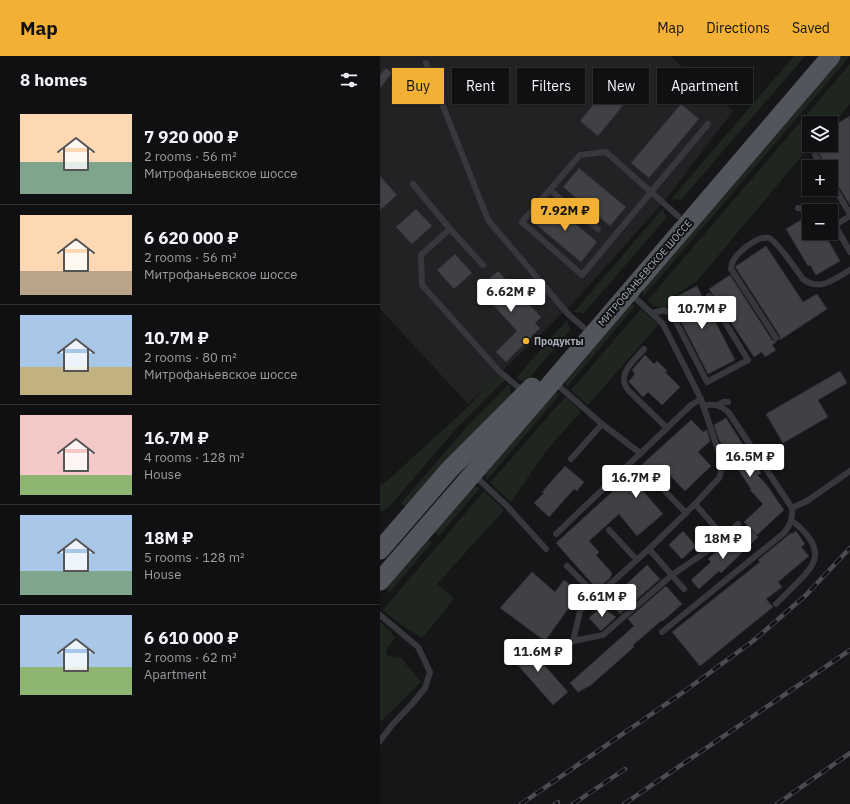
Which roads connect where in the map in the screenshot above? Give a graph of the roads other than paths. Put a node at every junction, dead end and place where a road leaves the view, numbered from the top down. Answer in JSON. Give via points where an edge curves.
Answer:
{"nodes":[{"id":1,"x":815,"y":56,"type":"edge"},
{"id":2,"x":831,"y":56,"type":"edge"},
{"id":3,"x":426,"y":63,"type":"dead end"},
{"id":4,"x":708,"y":124,"type":"dead end"},
{"id":5,"x":815,"y":154,"type":"dead end"},
{"id":6,"x":818,"y":160,"type":"edge"},
{"id":7,"x":413,"y":184,"type":"dead end"},
{"id":8,"x":550,"y":190,"type":"junction"},
{"id":9,"x":651,"y":192,"type":"junction"},
{"id":10,"x":838,"y":194,"type":"edge"},
{"id":11,"x":798,"y":208,"type":"dead end"},
{"id":12,"x":802,"y":208,"type":"edge"},
{"id":13,"x":850,"y":215,"type":"edge"},
{"id":14,"x":678,"y":216,"type":"junction"},
{"id":15,"x":838,"y":223,"type":"edge"},
{"id":16,"x":450,"y":229,"type":"junction"},
{"id":17,"x":598,"y":229,"type":"dead end"},
{"id":18,"x":838,"y":230,"type":"edge"},
{"id":19,"x":850,"y":252,"type":"edge"},
{"id":20,"x":482,"y":265,"type":"dead end"},
{"id":21,"x":850,"y":270,"type":"edge"},
{"id":22,"x":629,"y":292,"type":"junction"},
{"id":23,"x":709,"y":296,"type":"dead end"},
{"id":24,"x":652,"y":312,"type":"junction"},
{"id":25,"x":583,"y":327,"type":"junction"},
{"id":26,"x":776,"y":338,"type":"dead end"},
{"id":27,"x":644,"y":349,"type":"dead end"},
{"id":28,"x":553,"y":381,"type":"junction"},
{"id":29,"x":526,"y":394,"type":"junction"},
{"id":30,"x":701,"y":399,"type":"junction"},
{"id":31,"x":728,"y":402,"type":"dead end"},
{"id":32,"x":718,"y":405,"type":"junction"},
{"id":33,"x":703,"y":406,"type":"junction"},
{"id":34,"x":602,"y":424,"type":"junction"},
{"id":35,"x":667,"y":428,"type":"junction"},
{"id":36,"x":640,"y":453,"type":"junction"},
{"id":37,"x":571,"y":459,"type":"dead end"},
{"id":38,"x":850,"y":471,"type":"edge"},
{"id":39,"x":472,"y":474,"type":"junction"},
{"id":40,"x":665,"y":491,"type":"dead end"},
{"id":41,"x":695,"y":504,"type":"junction"},
{"id":42,"x":792,"y":508,"type":"junction"},
{"id":43,"x":686,"y":513,"type":"junction"},
{"id":44,"x":791,"y":521,"type":"junction"},
{"id":45,"x":738,"y":524,"type":"dead end"},
{"id":46,"x":610,"y":530,"type":"dead end"},
{"id":47,"x":556,"y":534,"type":"dead end"},
{"id":48,"x":724,"y":537,"type":"junction"},
{"id":49,"x":546,"y":549,"type":"dead end"},
{"id":50,"x":380,"y":550,"type":"edge"},
{"id":51,"x":649,"y":550,"type":"junction"},
{"id":52,"x":637,"y":560,"type":"junction"},
{"id":53,"x":567,"y":566,"type":"dead end"},
{"id":54,"x":672,"y":575,"type":"junction"},
{"id":55,"x":380,"y":580,"type":"edge"},
{"id":56,"x":684,"y":589,"type":"dead end"},
{"id":57,"x":597,"y":596,"type":"junction"},
{"id":58,"x":776,"y":604,"type":"dead end"},
{"id":59,"x":380,"y":615,"type":"edge"},
{"id":60,"x":662,"y":632,"type":"dead end"},
{"id":61,"x":573,"y":641,"type":"junction"},
{"id":62,"x":551,"y":661,"type":"dead end"},
{"id":63,"x":380,"y":741,"type":"edge"}],
"edges":[{"from":1,"to":14,"type":"main road","name":"МИТРОФАНЬЕВСКОЕ ШОССЕ"},
{"from":2,"to":22,"type":"main road","name":"МИТРОФАНЬЕВСКОЕ ШОССЕ"},
{"from":3,"to":25,"type":"lane","via":[[488,220],[568,314]]},
{"from":4,"to":9,"type":"lane"},
{"from":5,"to":6,"type":"lane"},
{"from":7,"to":16,"type":"lane"},
{"from":8,"to":9,"type":"lane","via":[[580,155],[606,152]]},
{"from":8,"to":9,"type":"lane","via":[[522,222],[582,275]]},
{"from":8,"to":17,"type":"lane"},
{"from":9,"to":14,"type":"lane"},
{"from":10,"to":13,"type":"lane"},
{"from":11,"to":12,"type":"lane"},
{"from":13,"to":15,"type":"lane"},
{"from":14,"to":25,"type":"main road","name":"МИТРОФАНЬЕВСКОЕ ШОССЕ"},
{"from":16,"to":20,"type":"lane"},
{"from":16,"to":29,"type":"lane","via":[[421,255],[422,285],[499,371]]},
{"from":18,"to":19,"type":"lane"},
{"from":21,"to":26,"type":"lane","via":[[824,284],[809,283],[769,238],[754,241],[735,256],[731,262],[731,269]]},
{"from":22,"to":24,"type":"lane"},
{"from":22,"to":28,"type":"main road","name":"МИТРОФАНЬЕВСКОЕ ШОССЕ"},
{"from":23,"to":24,"type":"lane","via":[[748,360],[707,382],[672,314],[664,310]]},
{"from":24,"to":30,"type":"lane","via":[[663,324]]},
{"from":25,"to":29,"type":"main road","name":"МИТРОФАНЬЕВСКОЕ ШОССЕ"},
{"from":27,"to":35,"type":"lane","via":[[626,371],[624,384]]},
{"from":28,"to":34,"type":"lane"},
{"from":28,"to":39,"type":"main road","name":"МИТРОФАНЬЕВСКОЕ ШОССЕ"},
{"from":29,"to":50,"type":"main road","name":"МИТРОФАНЬЕВСКОЕ ШОССЕ","via":[[450,469]]},
{"from":30,"to":33,"type":"lane"},
{"from":30,"to":35,"type":"lane","via":[[691,404]]},
{"from":31,"to":32,"type":"lane"},
{"from":32,"to":33,"type":"lane"},
{"from":32,"to":42,"type":"lane","via":[[729,413]]},
{"from":33,"to":41,"type":"lane","via":[[722,468],[719,478]]},
{"from":34,"to":36,"type":"lane"},
{"from":34,"to":37,"type":"lane"},
{"from":35,"to":36,"type":"lane"},
{"from":36,"to":47,"type":"lane"},
{"from":38,"to":42,"type":"lane","via":[[807,502]]},
{"from":39,"to":49,"type":"lane","via":[[508,506]]},
{"from":39,"to":55,"type":"main road","name":"МИТРОФАНЬЕВСКОЕ ШОССЕ"},
{"from":40,"to":43,"type":"lane"},
{"from":41,"to":43,"type":"lane"},
{"from":41,"to":48,"type":"lane"},
{"from":42,"to":44,"type":"lane"},
{"from":43,"to":51,"type":"lane"},
{"from":44,"to":58,"type":"lane","via":[[811,540],[814,547],[814,563]]},
{"from":44,"to":60,"type":"lane","via":[[784,533]]},
{"from":45,"to":48,"type":"lane"},
{"from":46,"to":52,"type":"lane"},
{"from":48,"to":54,"type":"lane"},
{"from":51,"to":52,"type":"lane"},
{"from":51,"to":54,"type":"lane"},
{"from":52,"to":57,"type":"lane"},
{"from":53,"to":57,"type":"lane"},
{"from":54,"to":56,"type":"lane"},
{"from":54,"to":61,"type":"lane","via":[[603,635]]},
{"from":57,"to":61,"type":"lane","via":[[580,611]]},
{"from":59,"to":63,"type":"lane","via":[[418,647],[430,672],[425,688]]},
{"from":61,"to":62,"type":"lane"}]}
